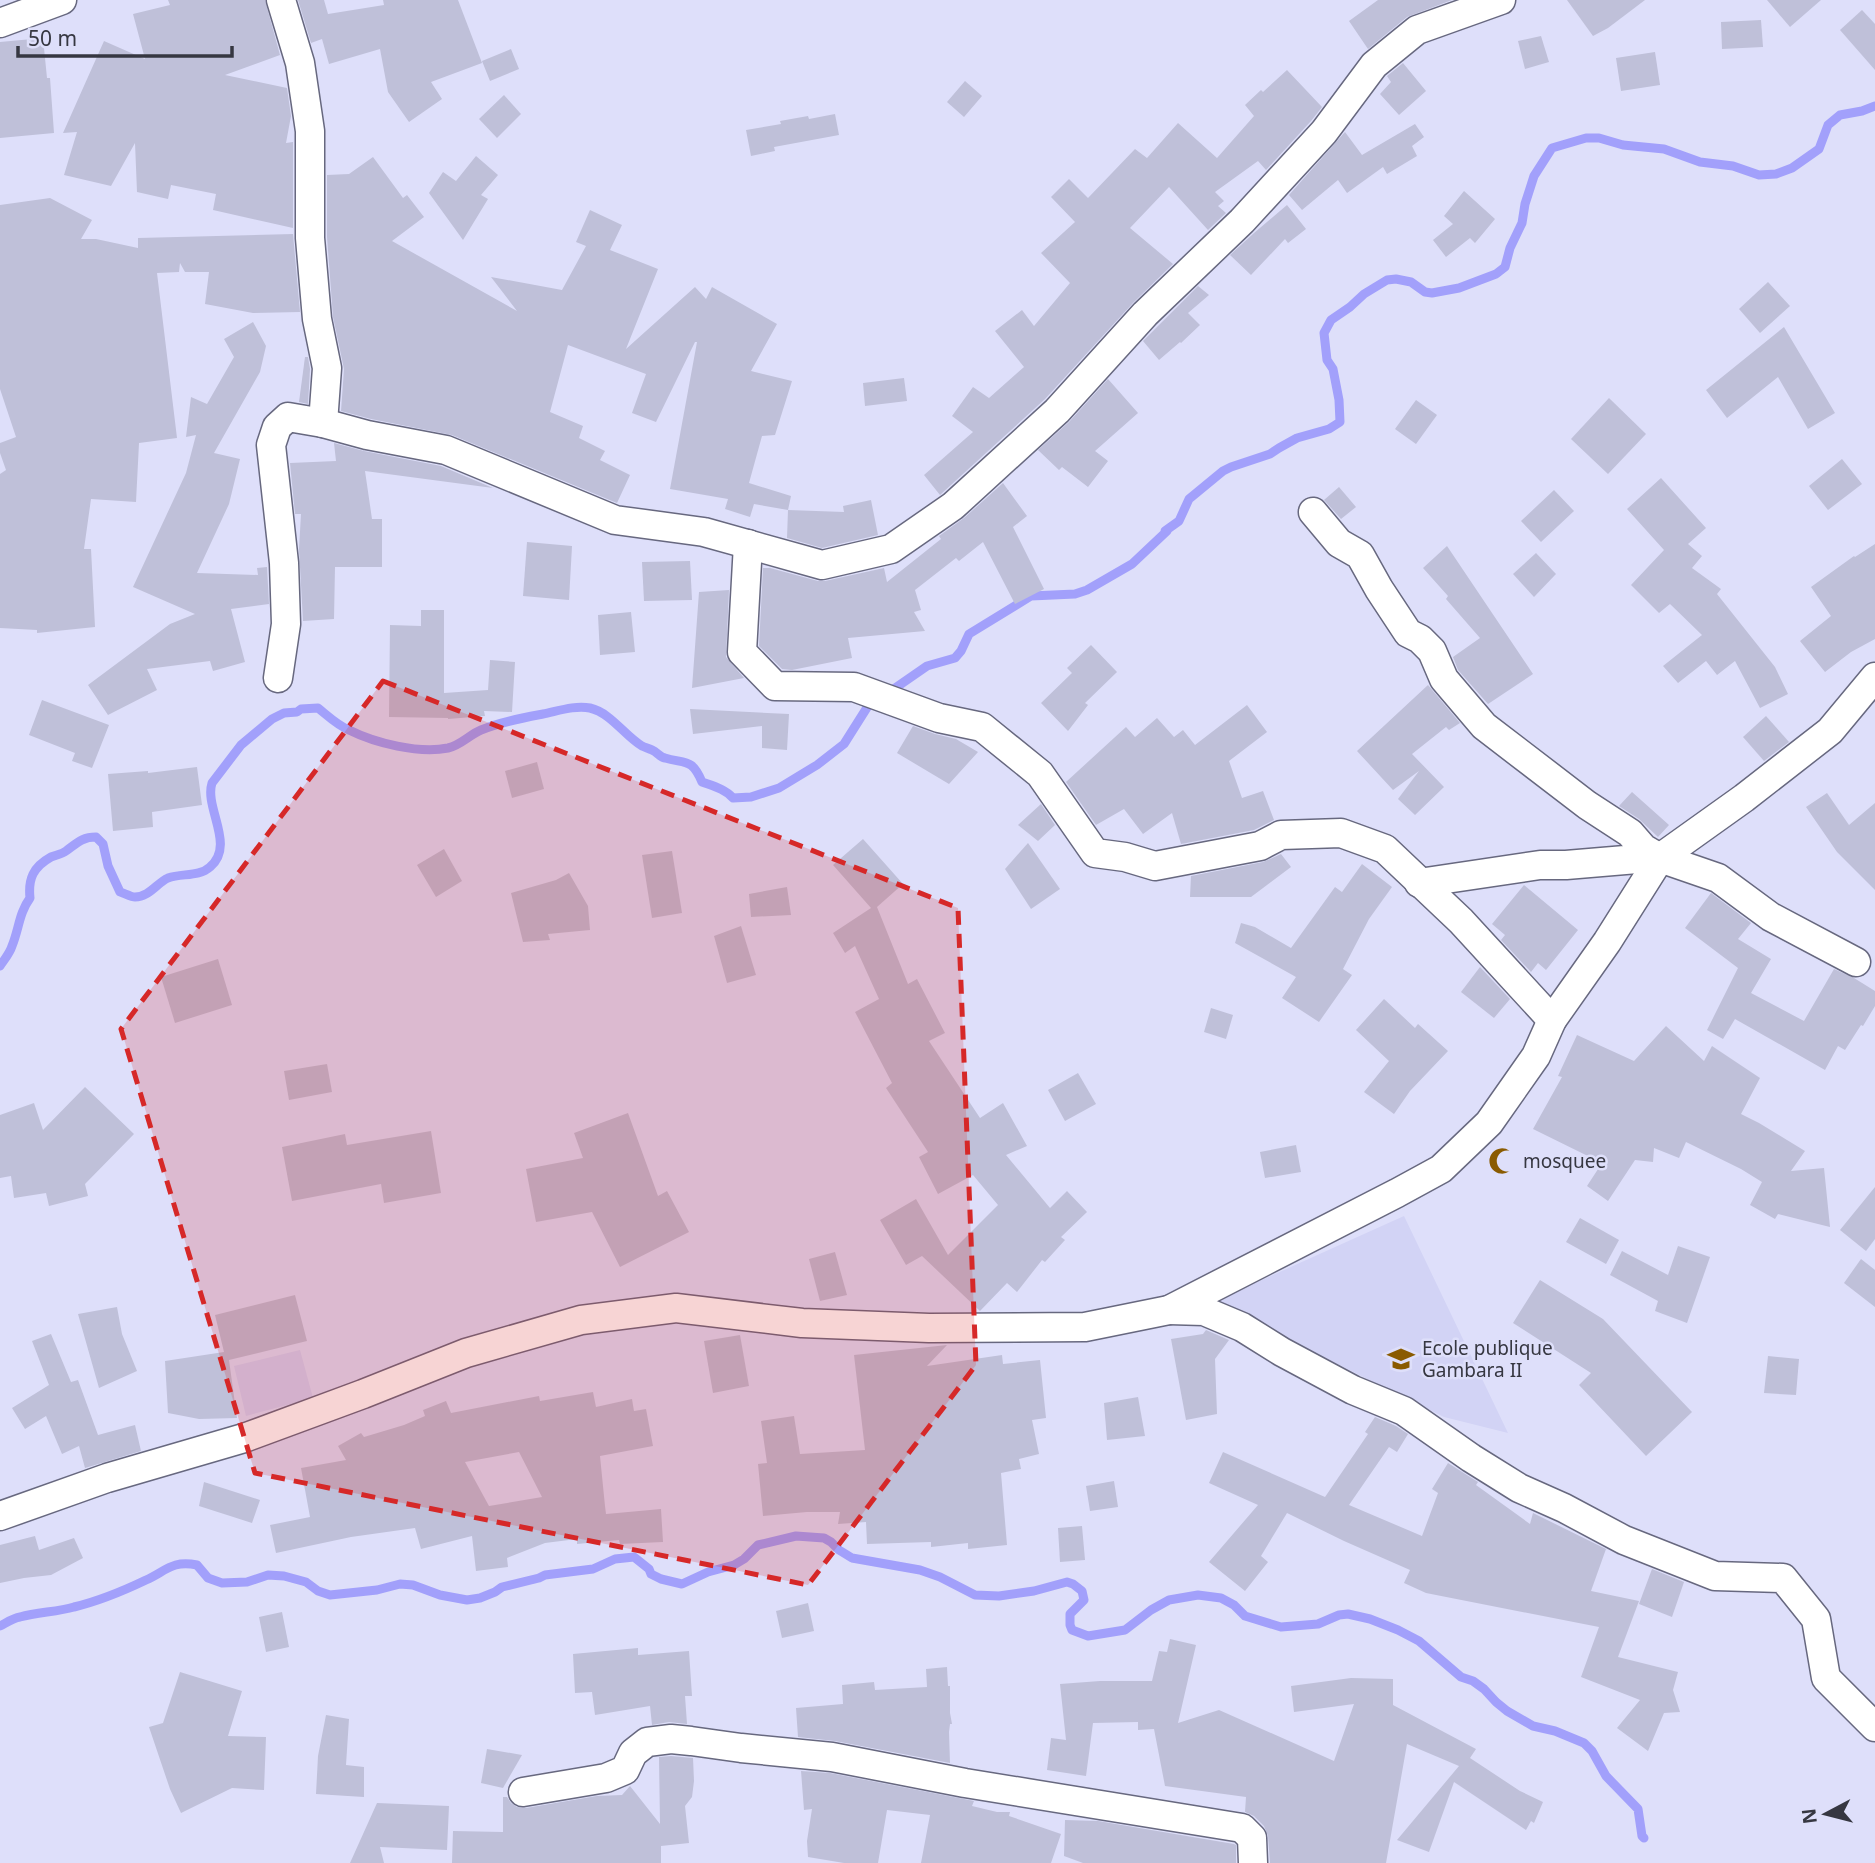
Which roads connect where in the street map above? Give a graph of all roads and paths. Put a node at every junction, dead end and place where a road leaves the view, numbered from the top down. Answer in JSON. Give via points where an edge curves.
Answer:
{"nodes":[{"id":1,"x":62,"y":0,"type":"edge"},
{"id":2,"x":281,"y":0,"type":"edge"},
{"id":3,"x":1501,"y":0,"type":"edge"},
{"id":4,"x":0,"y":23,"type":"edge"},
{"id":5,"x":323,"y":423,"type":"junction"},
{"id":6,"x":1313,"y":512,"type":"dead end"},
{"id":7,"x":748,"y":544,"type":"junction"},
{"id":8,"x":1875,"y":677,"type":"edge"},
{"id":9,"x":278,"y":678,"type":"dead end"},
{"id":10,"x":1660,"y":858,"type":"junction"},
{"id":11,"x":1419,"y":883,"type":"junction"},
{"id":12,"x":1856,"y":962,"type":"dead end"},
{"id":13,"x":1552,"y":1020,"type":"junction"},
{"id":14,"x":1168,"y":1310,"type":"junction"},
{"id":15,"x":0,"y":1516,"type":"edge"},
{"id":16,"x":1875,"y":1727,"type":"edge"},
{"id":17,"x":523,"y":1793,"type":"dead end"},
{"id":18,"x":1252,"y":1863,"type":"edge"}],
"edges":[{"from":1,"to":4,"type":"street"},
{"from":2,"to":5,"type":"street","via":[[300,63],[310,131],[310,238],[317,319],[327,368]]},
{"from":3,"to":7,"type":"street","via":[[1417,30],[1374,65],[1324,132],[1242,221],[1145,313],[1057,411],[953,506],[891,549],[822,565]]},
{"from":5,"to":7,"type":"street","via":[[446,450],[615,520],[704,532]]},
{"from":5,"to":9,"type":"street","via":[[288,417],[277,427],[271,445],[286,624]]},
{"from":6,"to":10,"type":"street","via":[[1339,543],[1360,555],[1408,633],[1432,651],[1444,679],[1484,726]]},
{"from":7,"to":11,"type":"street","via":[[742,652],[775,687],[854,687],[939,718],[982,727],[1040,774],[1095,853],[1156,866],[1260,846],[1281,835],[1341,833],[1385,849]]},
{"from":8,"to":10,"type":"street","via":[[1830,731]]},
{"from":10,"to":11,"type":"street","via":[[1540,865]]},
{"from":10,"to":12,"type":"street","via":[[1718,878],[1771,917]]},
{"from":10,"to":13,"type":"street"},
{"from":11,"to":13,"type":"street","via":[[1461,920]]},
{"from":13,"to":14,"type":"street","via":[[1536,1056],[1489,1123],[1441,1169]]},
{"from":14,"to":15,"type":"street","via":[[1085,1326],[929,1328],[802,1323],[676,1308],[581,1320],[466,1353],[244,1438],[107,1478]]},
{"from":14,"to":16,"type":"street","via":[[1203,1311],[1242,1327],[1353,1390],[1404,1411],[1519,1488],[1624,1540],[1716,1576],[1783,1578],[1816,1619],[1826,1678]]},
{"from":17,"to":18,"type":"street","via":[[606,1778],[625,1770],[633,1753],[647,1742],[671,1739],[832,1757],[1242,1828],[1252,1838]]}]}
